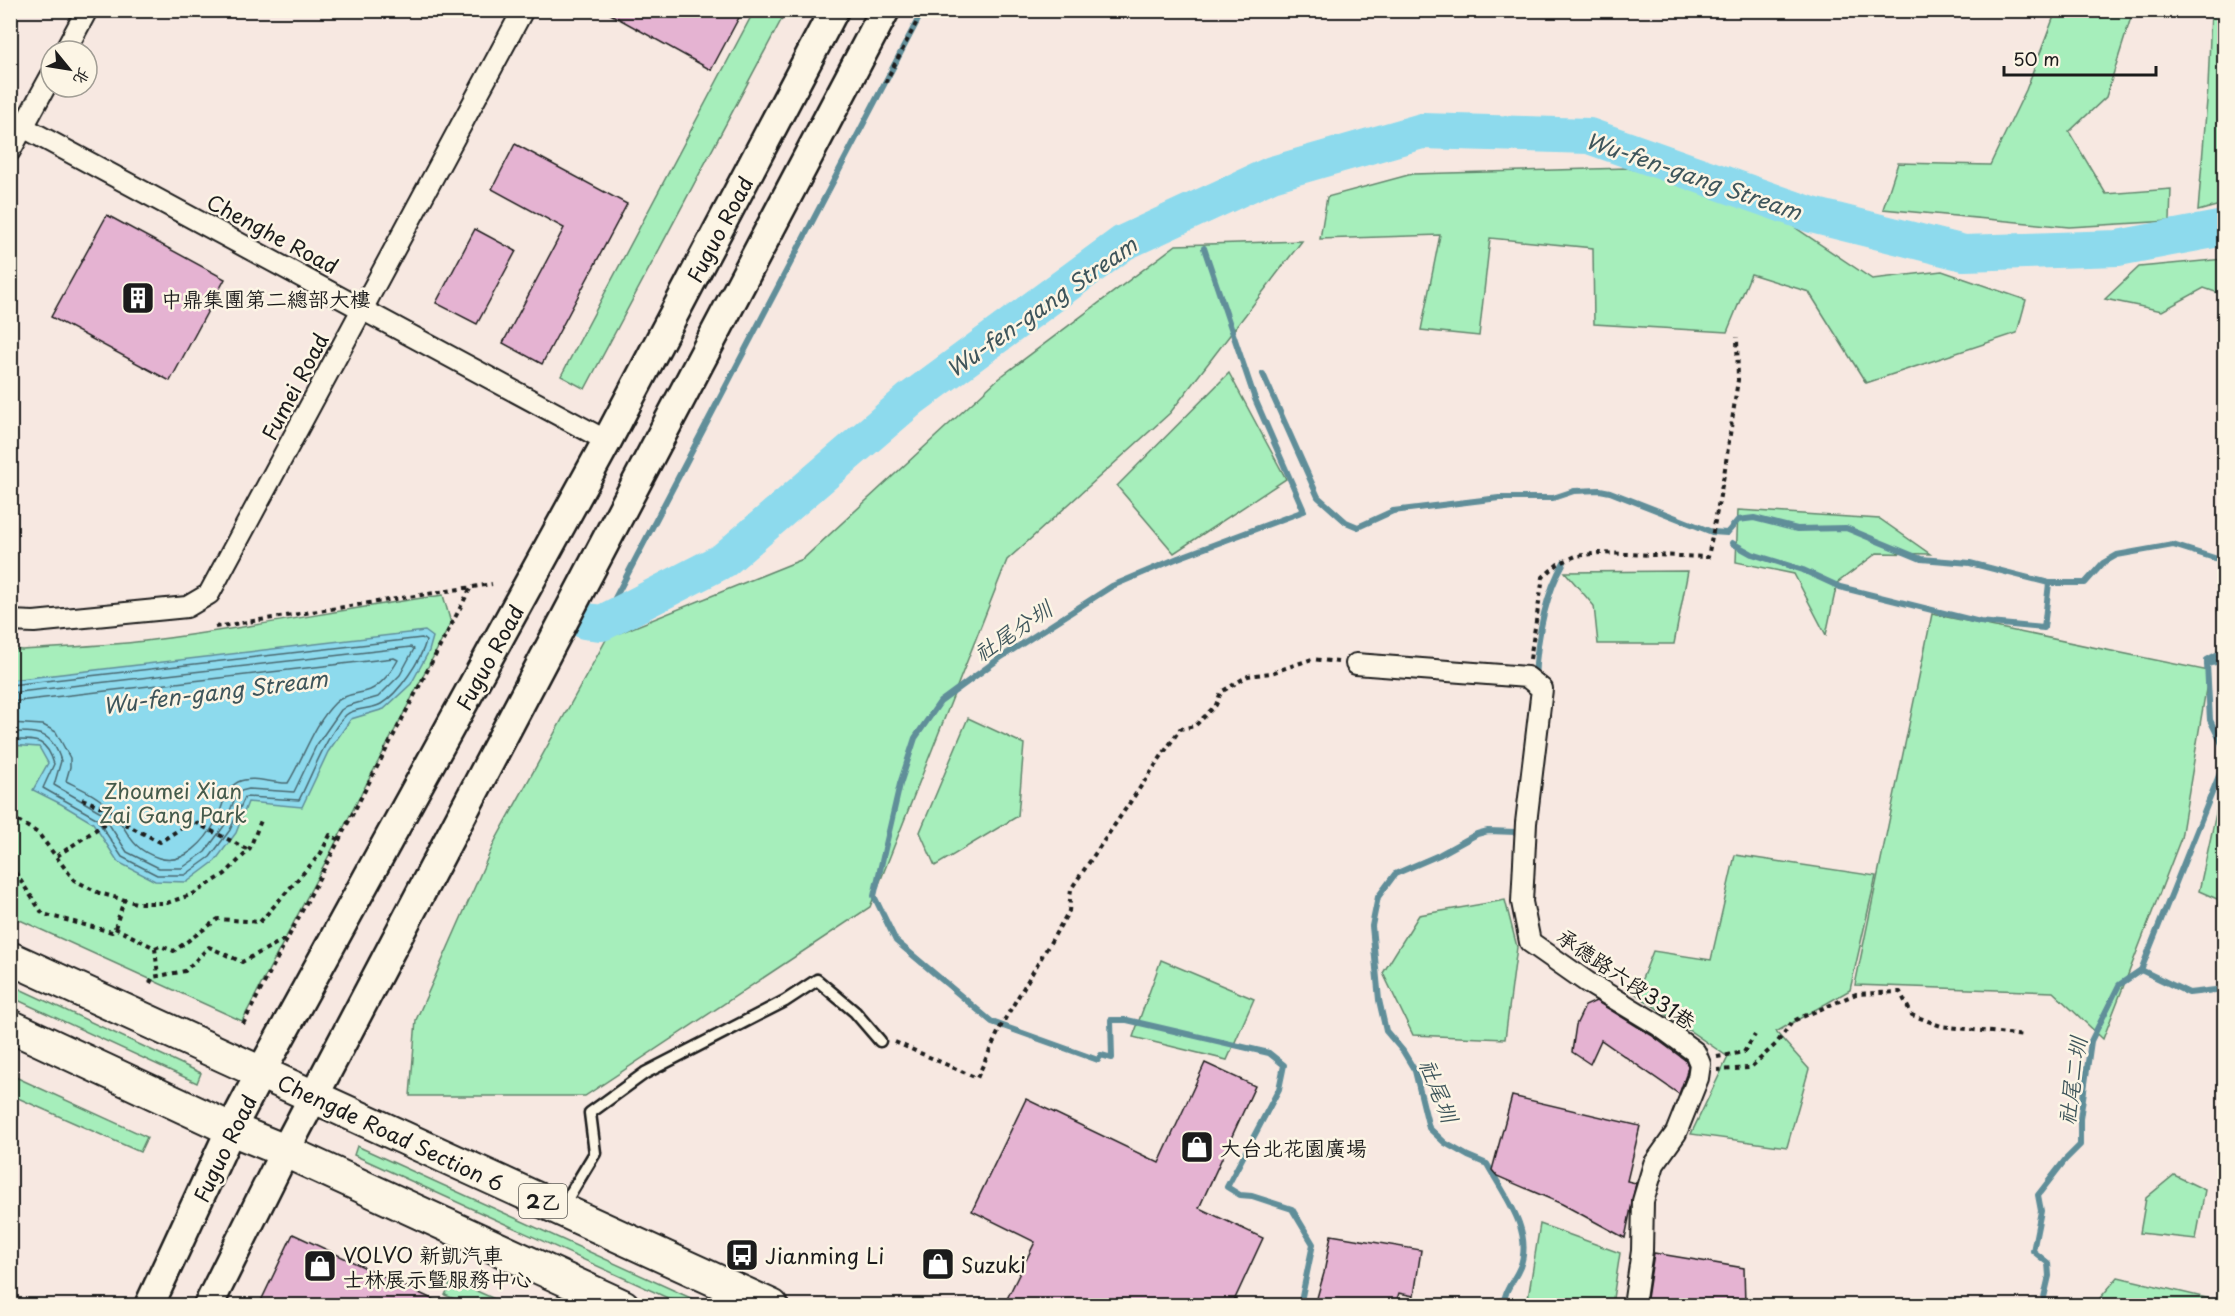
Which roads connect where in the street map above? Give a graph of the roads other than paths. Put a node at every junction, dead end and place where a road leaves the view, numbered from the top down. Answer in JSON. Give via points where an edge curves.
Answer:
{"nodes":[{"id":1,"x":87,"y":10,"type":"edge"},
{"id":2,"x":523,"y":10,"type":"edge"},
{"id":3,"x":834,"y":10,"type":"edge"},
{"id":4,"x":885,"y":10,"type":"edge"},
{"id":5,"x":71,"y":39,"type":"edge"},
{"id":6,"x":39,"y":93,"type":"edge"},
{"id":7,"x":17,"y":123,"type":"edge"},
{"id":8,"x":10,"y":151,"type":"edge"},
{"id":9,"x":363,"y":309,"type":"junction"},
{"id":10,"x":607,"y":441,"type":"junction"},
{"id":11,"x":10,"y":621,"type":"edge"},
{"id":12,"x":1356,"y":664,"type":"road end"},
{"id":13,"x":10,"y":958,"type":"edge"},
{"id":14,"x":10,"y":1026,"type":"edge"},
{"id":15,"x":880,"y":1041,"type":"road end"},
{"id":16,"x":261,"y":1072,"type":"junction"},
{"id":17,"x":314,"y":1097,"type":"junction"},
{"id":18,"x":231,"y":1129,"type":"junction"},
{"id":19,"x":285,"y":1151,"type":"junction"},
{"id":20,"x":561,"y":1209,"type":"junction"},
{"id":21,"x":149,"y":1305,"type":"edge"},
{"id":22,"x":207,"y":1305,"type":"edge"},
{"id":23,"x":623,"y":1305,"type":"edge"},
{"id":24,"x":772,"y":1305,"type":"edge"},
{"id":25,"x":1634,"y":1305,"type":"edge"}],
"edges":[{"from":1,"to":5,"type":"street"},
{"from":2,"to":9,"type":"street","name":"Fumei Road"},
{"from":3,"to":10,"type":"street","name":"Fuguo Road"},
{"from":4,"to":17,"type":"street"},
{"from":6,"to":7,"type":"street"},
{"from":7,"to":8,"type":"street"},
{"from":7,"to":9,"type":"street","name":"Chenghe Road"},
{"from":9,"to":10,"type":"street","name":"Chenghe Road"},
{"from":9,"to":11,"type":"street","name":"Fumei Road","via":[[209,594],[187,607]]},
{"from":10,"to":16,"type":"street","name":"Fuguo Road"},
{"from":12,"to":25,"type":"street","name":"承德路六段331巷","via":[[1527,677],[1542,689],[1526,823],[1522,902],[1530,942],[1695,1052],[1699,1071],[1676,1133],[1654,1164],[1643,1201],[1642,1251]]},
{"from":13,"to":16,"type":"main road","name":"Chengde Road Section 6","number":"2乙"},
{"from":14,"to":18,"type":"main road"},
{"from":15,"to":20,"type":"lane","via":[[855,1012],[817,980],[785,1001],[645,1073],[590,1113],[595,1153]]},
{"from":16,"to":17,"type":"main road","name":"Chengde Road Section 6","number":"2乙"},
{"from":16,"to":18,"type":"street","name":"Fuguo Road"},
{"from":17,"to":19,"type":"street"},
{"from":17,"to":20,"type":"main road","name":"Chengde Road Section 6","number":"2乙"},
{"from":18,"to":19,"type":"main road"},
{"from":18,"to":21,"type":"street","name":"Fuguo Road"},
{"from":19,"to":22,"type":"street"},
{"from":19,"to":23,"type":"main road"},
{"from":20,"to":24,"type":"main road","name":"Chengde Road Section 6","number":"2乙"}]}
